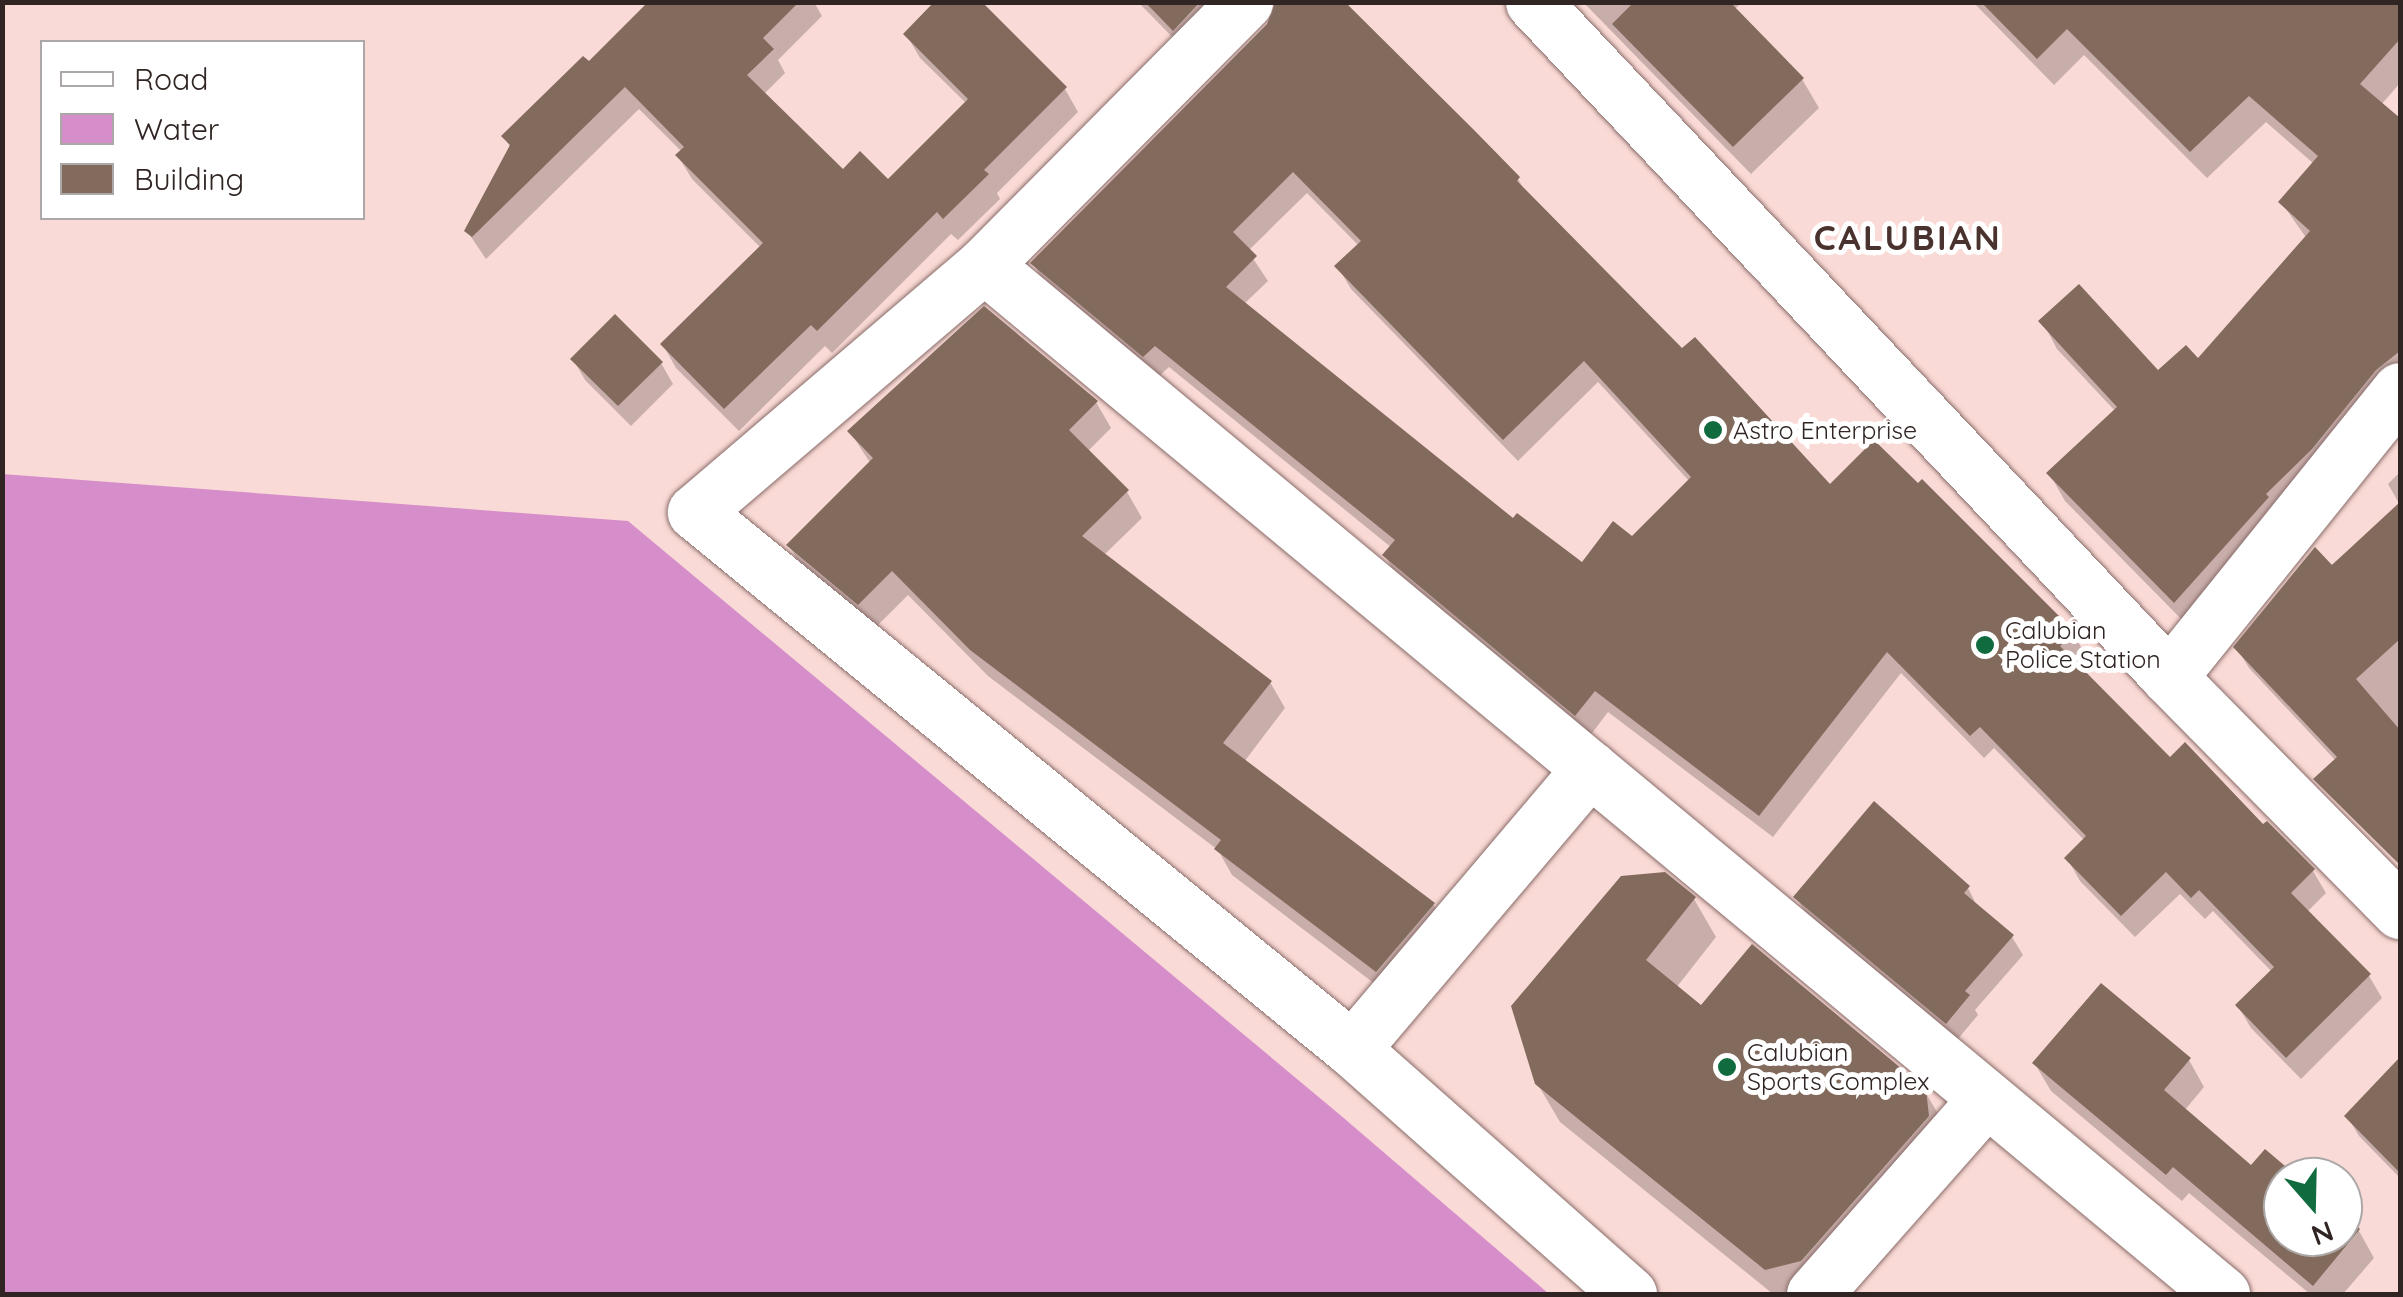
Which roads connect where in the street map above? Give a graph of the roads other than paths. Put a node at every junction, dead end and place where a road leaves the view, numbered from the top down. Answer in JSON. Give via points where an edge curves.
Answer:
{"nodes":[{"id":1,"x":1245,"y":2,"type":"edge"},
{"id":2,"x":1533,"y":2,"type":"edge"},
{"id":3,"x":984,"y":265,"type":"junction"},
{"id":4,"x":2400,"y":390,"type":"edge"},
{"id":5,"x":2169,"y":676,"type":"junction"},
{"id":6,"x":1590,"y":768,"type":"junction"},
{"id":7,"x":2400,"y":911,"type":"edge"},
{"id":8,"x":1352,"y":1049,"type":"junction"},
{"id":9,"x":1986,"y":1098,"type":"junction"},
{"id":10,"x":1629,"y":1294,"type":"edge"},
{"id":11,"x":1814,"y":1294,"type":"edge"},
{"id":12,"x":2222,"y":1294,"type":"edge"}],
"edges":[{"from":1,"to":3,"type":"street"},
{"from":2,"to":5,"type":"street"},
{"from":3,"to":6,"type":"street"},
{"from":3,"to":8,"type":"street","via":[[695,512]]},
{"from":4,"to":5,"type":"street"},
{"from":5,"to":7,"type":"street"},
{"from":6,"to":8,"type":"street"},
{"from":6,"to":9,"type":"street"},
{"from":8,"to":10,"type":"street"},
{"from":9,"to":11,"type":"street"},
{"from":9,"to":12,"type":"street"}]}
